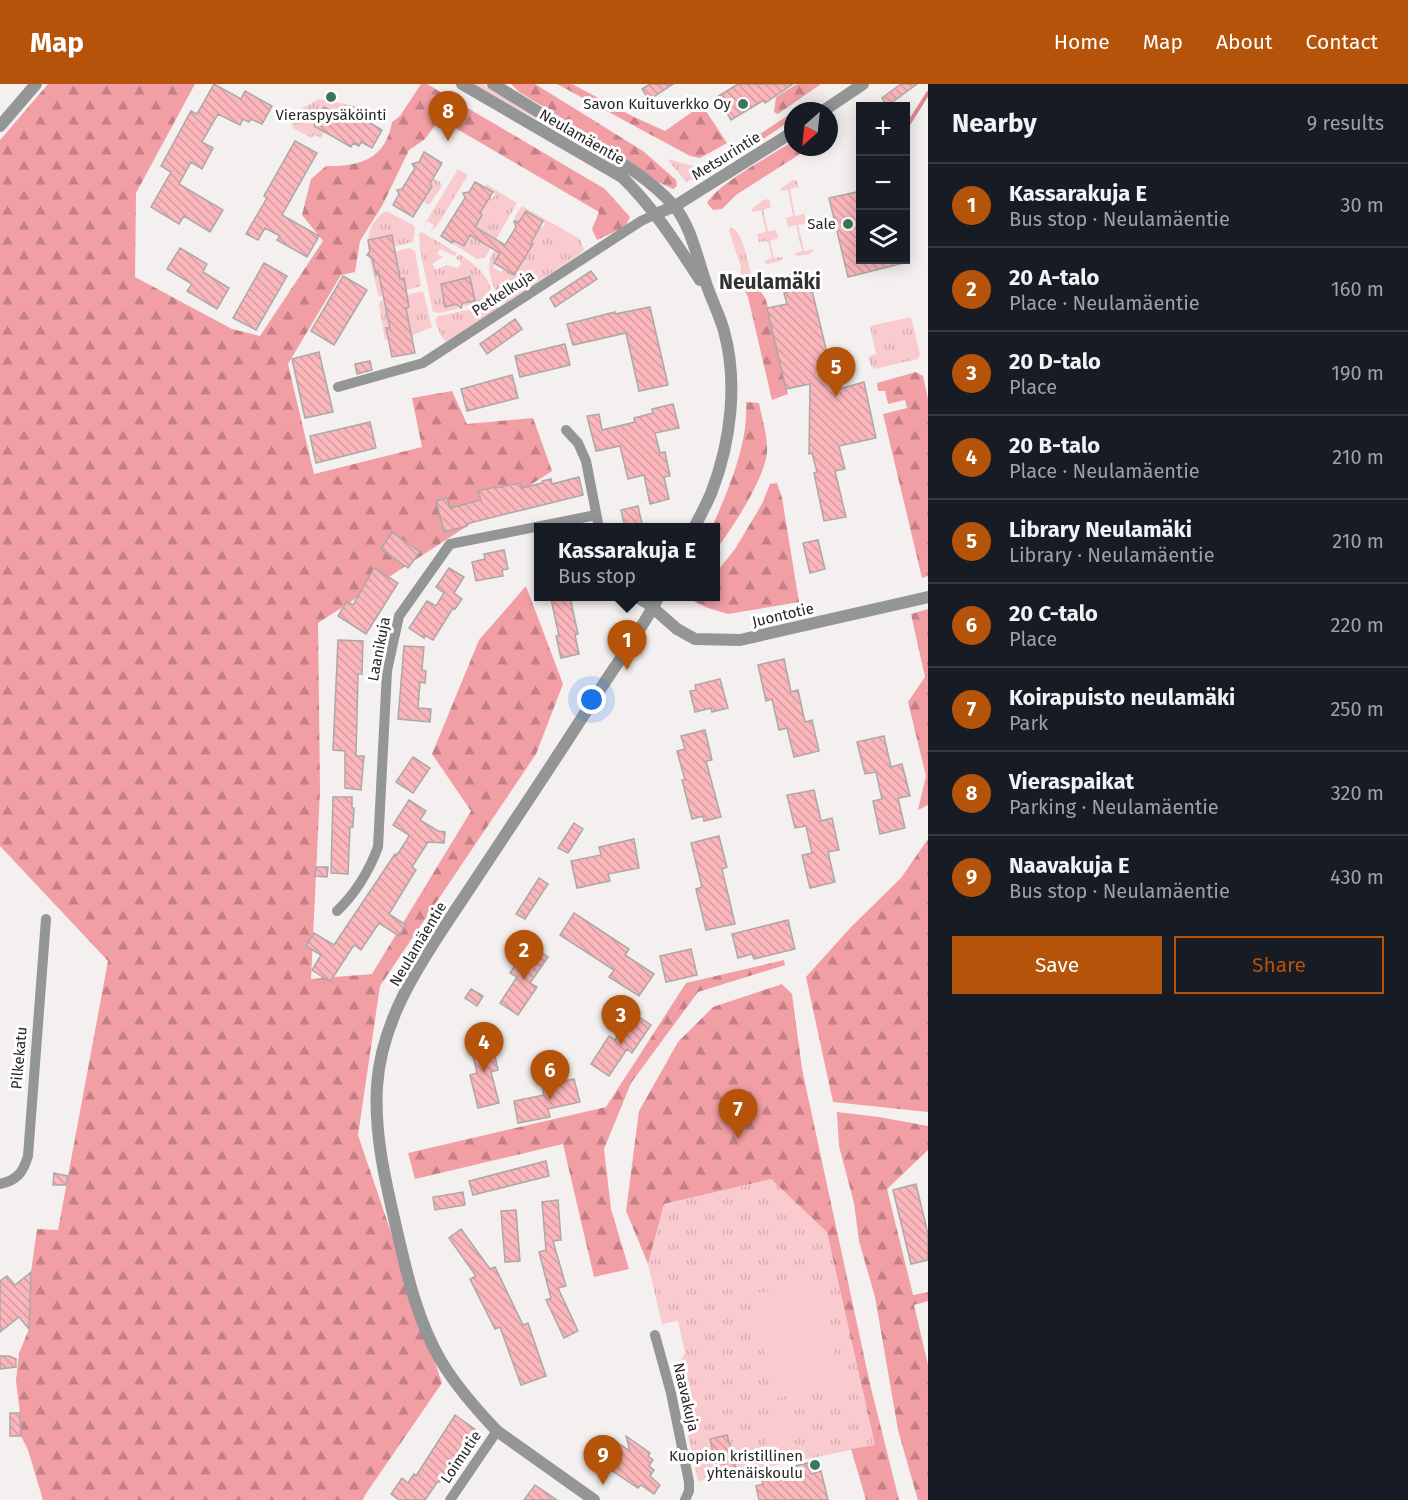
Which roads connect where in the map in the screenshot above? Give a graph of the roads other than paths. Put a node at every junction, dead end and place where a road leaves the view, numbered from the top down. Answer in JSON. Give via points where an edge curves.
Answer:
{"nodes":[{"id":1,"x":36,"y":84,"type":"edge"},
{"id":2,"x":462,"y":84,"type":"edge"},
{"id":3,"x":493,"y":84,"type":"edge"},
{"id":4,"x":863,"y":84,"type":"edge"},
{"id":5,"x":836,"y":102,"type":"edge"},
{"id":6,"x":0,"y":126,"type":"edge"},
{"id":7,"x":784,"y":138,"type":"edge"},
{"id":8,"x":675,"y":207,"type":"junction"},
{"id":9,"x":656,"y":214,"type":"junction"},
{"id":10,"x":709,"y":294,"type":"junction"},
{"id":11,"x":339,"y":387,"type":"dead end"},
{"id":12,"x":566,"y":430,"type":"dead end"},
{"id":13,"x":596,"y":515,"type":"junction"},
{"id":14,"x":556,"y":523,"type":"edge"},
{"id":15,"x":598,"y":523,"type":"edge"},
{"id":16,"x":696,"y":523,"type":"edge"},
{"id":17,"x":534,"y":527,"type":"edge"},
{"id":18,"x":928,"y":597,"type":"edge"},
{"id":19,"x":656,"y":602,"type":"edge"},
{"id":20,"x":337,"y":911,"type":"dead end"},
{"id":21,"x":46,"y":919,"type":"dead end"},
{"id":22,"x":0,"y":1184,"type":"edge"},
{"id":23,"x":656,"y":1335,"type":"dead end"},
{"id":24,"x":497,"y":1431,"type":"junction"},
{"id":25,"x":450,"y":1500,"type":"edge"},
{"id":26,"x":594,"y":1500,"type":"edge"},
{"id":27,"x":685,"y":1500,"type":"edge"}],
"edges":[{"from":1,"to":6,"type":"street"},
{"from":2,"to":9,"type":"street","name":"Neulamäentie","via":[[622,177]]},
{"from":3,"to":8,"type":"street","name":"Neulamäentie","via":[[630,168]]},
{"from":4,"to":5,"type":"street"},
{"from":7,"to":8,"type":"street","name":"Metsurintie"},
{"from":8,"to":9,"type":"street","name":"Petkelkuja"},
{"from":8,"to":10,"type":"street","name":"Neulamäentie","via":[[692,239]]},
{"from":9,"to":10,"type":"street","name":"Neulamäentie"},
{"from":9,"to":11,"type":"street","name":"Petkelkuja","via":[[423,363]]},
{"from":10,"to":16,"type":"street","name":"Neulamäentie","via":[[723,330],[731,393],[721,467]]},
{"from":12,"to":13,"type":"street","via":[[578,443],[586,461]]},
{"from":13,"to":14,"type":"street","name":"Laanikuja"},
{"from":13,"to":15,"type":"street"},
{"from":17,"to":20,"type":"street","name":"Laanikuja","via":[[450,544],[399,616],[387,671],[378,847],[352,897]]},
{"from":18,"to":19,"type":"street","name":"Juontotie","via":[[740,640],[695,639],[677,629]]},
{"from":19,"to":24,"type":"street","name":"Neulamäentie","via":[[422,960],[400,1004],[382,1055],[377,1126],[407,1272],[423,1323],[441,1361]]},
{"from":21,"to":22,"type":"street","name":"Pilkekatu","via":[[28,1156],[23,1171]]},
{"from":23,"to":27,"type":"street","name":"Naavakuja","via":[[689,1482]]},
{"from":24,"to":25,"type":"street","name":"Loimutie"},
{"from":24,"to":26,"type":"street","name":"Neulamäentie"}]}
